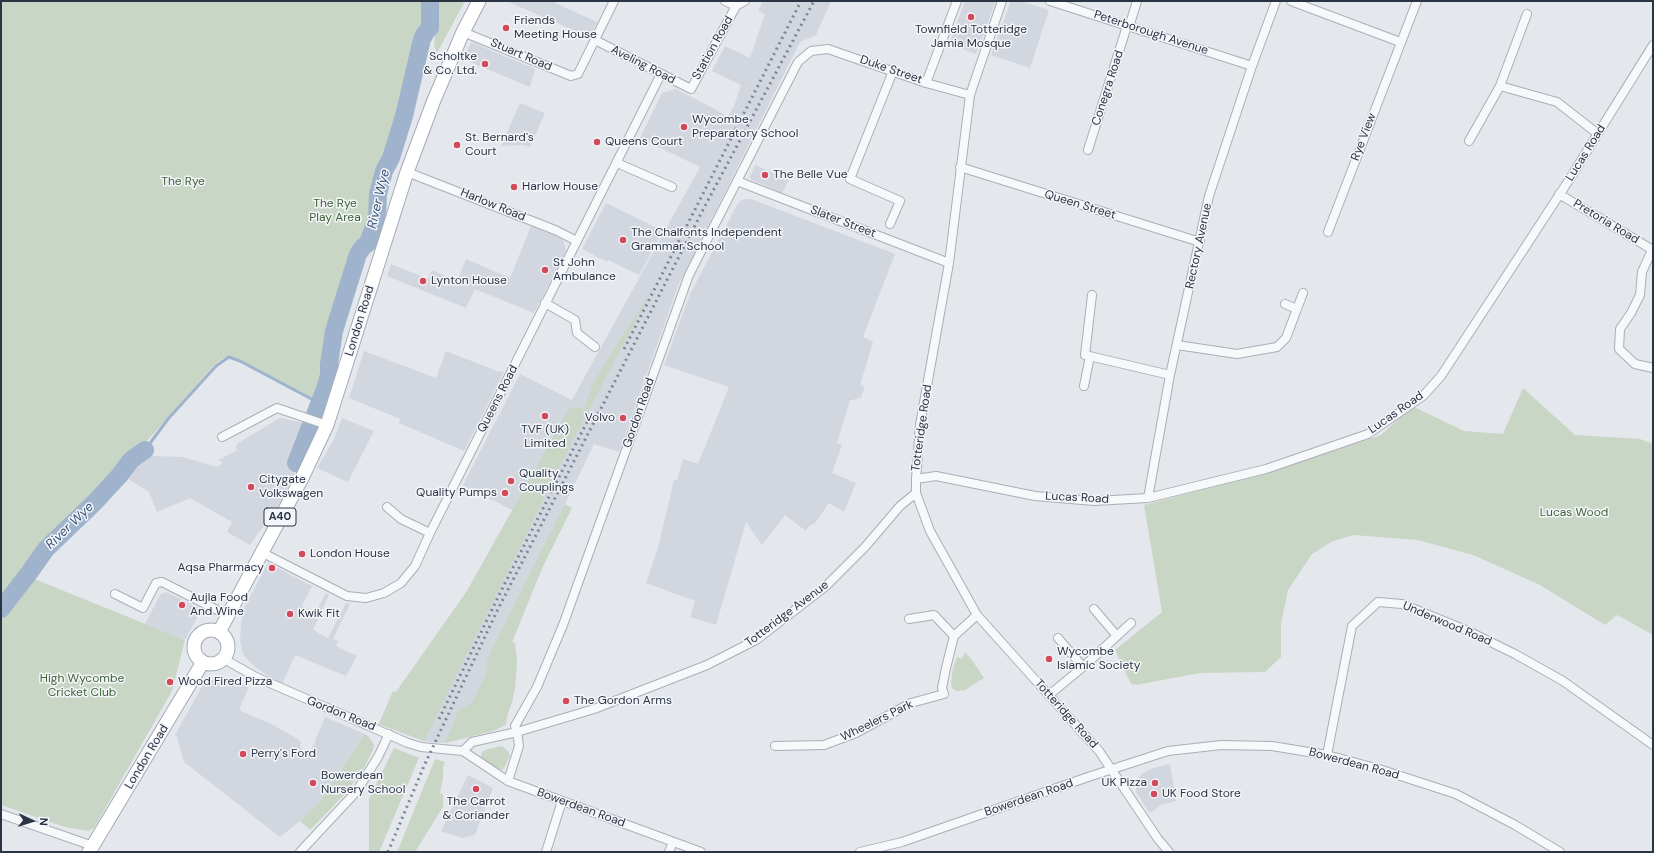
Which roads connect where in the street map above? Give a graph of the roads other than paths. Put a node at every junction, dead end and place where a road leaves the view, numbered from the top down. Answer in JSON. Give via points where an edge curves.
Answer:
{"nodes":[{"id":1,"x":479,"y":1,"type":"edge"},
{"id":2,"x":614,"y":1,"type":"edge"},
{"id":3,"x":725,"y":1,"type":"edge"},
{"id":4,"x":745,"y":1,"type":"edge"},
{"id":5,"x":957,"y":1,"type":"edge"},
{"id":6,"x":1002,"y":1,"type":"edge"},
{"id":7,"x":1050,"y":1,"type":"edge"},
{"id":8,"x":1136,"y":1,"type":"edge"},
{"id":9,"x":1276,"y":1,"type":"edge"},
{"id":10,"x":1291,"y":1,"type":"edge"},
{"id":11,"x":1416,"y":1,"type":"edge"},
{"id":12,"x":736,"y":6,"type":"junction"},
{"id":13,"x":1527,"y":14,"type":"dead end"},
{"id":14,"x":1128,"y":26,"type":"junction"},
{"id":15,"x":464,"y":32,"type":"junction"},
{"id":16,"x":595,"y":40,"type":"junction"},
{"id":17,"x":1400,"y":42,"type":"junction"},
{"id":18,"x":1653,"y":45,"type":"edge"},
{"id":19,"x":811,"y":51,"type":"joint"},
{"id":20,"x":1252,"y":66,"type":"junction"},
{"id":21,"x":894,"y":71,"type":"junction"},
{"id":22,"x":661,"y":74,"type":"junction"},
{"id":23,"x":926,"y":83,"type":"junction"},
{"id":24,"x":1500,"y":86,"type":"junction"},
{"id":25,"x":691,"y":89,"type":"joint"},
{"id":26,"x":970,"y":95,"type":"junction"},
{"id":27,"x":1598,"y":134,"type":"junction"},
{"id":28,"x":1469,"y":141,"type":"dead end"},
{"id":29,"x":1088,"y":150,"type":"dead end"},
{"id":30,"x":617,"y":163,"type":"junction"},
{"id":31,"x":960,"y":168,"type":"junction"},
{"id":32,"x":407,"y":172,"type":"junction"},
{"id":33,"x":737,"y":181,"type":"junction"},
{"id":34,"x":672,"y":187,"type":"dead end"},
{"id":35,"x":1559,"y":194,"type":"junction"},
{"id":36,"x":890,"y":224,"type":"dead end"},
{"id":37,"x":1328,"y":232,"type":"dead end"},
{"id":38,"x":577,"y":241,"type":"junction"},
{"id":39,"x":1200,"y":242,"type":"junction"},
{"id":40,"x":1652,"y":250,"type":"edge"},
{"id":41,"x":949,"y":263,"type":"junction"},
{"id":42,"x":1303,"y":293,"type":"dead end"},
{"id":43,"x":1092,"y":295,"type":"dead end"},
{"id":44,"x":546,"y":304,"type":"junction"},
{"id":45,"x":1285,"y":304,"type":"dead end"},
{"id":46,"x":1297,"y":309,"type":"junction"},
{"id":47,"x":1177,"y":345,"type":"junction"},
{"id":48,"x":595,"y":347,"type":"dead end"},
{"id":49,"x":1090,"y":356,"type":"junction"},
{"id":50,"x":1653,"y":368,"type":"edge"},
{"id":51,"x":1170,"y":375,"type":"junction"},
{"id":52,"x":1084,"y":386,"type":"dead end"},
{"id":53,"x":327,"y":425,"type":"junction"},
{"id":54,"x":222,"y":437,"type":"dead end"},
{"id":55,"x":916,"y":478,"type":"junction"},
{"id":56,"x":916,"y":493,"type":"junction"},
{"id":57,"x":1148,"y":498,"type":"junction"},
{"id":58,"x":387,"y":507,"type":"dead end"},
{"id":59,"x":430,"y":533,"type":"junction"},
{"id":60,"x":261,"y":552,"type":"junction"},
{"id":61,"x":115,"y":594,"type":"dead end"},
{"id":62,"x":1094,"y":609,"type":"dead end"},
{"id":63,"x":227,"y":615,"type":"junction"},
{"id":64,"x":977,"y":615,"type":"junction"},
{"id":65,"x":909,"y":619,"type":"dead end"},
{"id":66,"x":1131,"y":623,"type":"dead end"},
{"id":67,"x":219,"y":632,"type":"junction"},
{"id":68,"x":954,"y":636,"type":"junction"},
{"id":69,"x":1117,"y":636,"type":"junction"},
{"id":70,"x":1058,"y":638,"type":"dead end"},
{"id":71,"x":224,"y":659,"type":"junction"},
{"id":72,"x":203,"y":662,"type":"junction"},
{"id":73,"x":1083,"y":666,"type":"junction"},
{"id":74,"x":1049,"y":695,"type":"junction"},
{"id":75,"x":517,"y":732,"type":"junction"},
{"id":76,"x":389,"y":734,"type":"junction"},
{"id":77,"x":1653,"y":745,"type":"edge"},
{"id":78,"x":775,"y":746,"type":"dead end"},
{"id":79,"x":463,"y":751,"type":"junction"},
{"id":80,"x":1327,"y":755,"type":"junction"},
{"id":81,"x":1113,"y":769,"type":"junction"},
{"id":82,"x":508,"y":781,"type":"junction"},
{"id":83,"x":562,"y":800,"type":"junction"},
{"id":84,"x":1,"y":814,"type":"edge"},
{"id":85,"x":673,"y":842,"type":"junction"},
{"id":86,"x":91,"y":849,"type":"edge"},
{"id":87,"x":300,"y":852,"type":"edge"},
{"id":88,"x":546,"y":852,"type":"edge"},
{"id":89,"x":669,"y":852,"type":"edge"},
{"id":90,"x":701,"y":852,"type":"edge"},
{"id":91,"x":860,"y":852,"type":"edge"},
{"id":92,"x":1168,"y":852,"type":"edge"},
{"id":93,"x":1560,"y":852,"type":"edge"}],
"edges":[{"from":1,"to":15,"type":"main road","name":"London Road","number":"A40"},
{"from":2,"to":16,"type":"street"},
{"from":3,"to":12,"type":"street"},
{"from":4,"to":12,"type":"street"},
{"from":5,"to":23,"type":"street"},
{"from":6,"to":26,"type":"street","name":"Totteridge Road"},
{"from":7,"to":14,"type":"street","name":"Peterborough Avenue"},
{"from":8,"to":14,"type":"street","name":"Conegra Road"},
{"from":9,"to":20,"type":"street","name":"Rectory Avenue"},
{"from":10,"to":17,"type":"street"},
{"from":11,"to":17,"type":"street","name":"Rye View"},
{"from":12,"to":25,"type":"street","name":"Station Road"},
{"from":13,"to":24,"type":"street"},
{"from":14,"to":20,"type":"street","name":"Peterborough Avenue"},
{"from":14,"to":29,"type":"street","name":"Conegra Road"},
{"from":15,"to":16,"type":"street","name":"Stuart Road","via":[[571,76],[578,74]]},
{"from":15,"to":32,"type":"main road","name":"London Road","number":"A40","via":[[434,100]]},
{"from":16,"to":22,"type":"street","name":"Aveling Road"},
{"from":17,"to":37,"type":"street","name":"Rye View"},
{"from":18,"to":27,"type":"street","name":"Lucas Road"},
{"from":19,"to":21,"type":"street","name":"Duke Street","via":[[828,49]]},
{"from":19,"to":33,"type":"street","name":"Gordon Road","via":[[798,62]]},
{"from":20,"to":39,"type":"street","name":"Rectory Avenue","via":[[1209,196]]},
{"from":21,"to":23,"type":"street","name":"Duke Street"},
{"from":21,"to":36,"type":"street","via":[[850,179],[900,200]]},
{"from":22,"to":25,"type":"street","name":"Aveling Road"},
{"from":22,"to":30,"type":"street","name":"Queens Road"},
{"from":23,"to":26,"type":"street","name":"Duke Street"},
{"from":24,"to":27,"type":"street","via":[[1557,102]]},
{"from":24,"to":28,"type":"street"},
{"from":26,"to":31,"type":"street","name":"Totteridge Road"},
{"from":27,"to":35,"type":"street","name":"Lucas Road"},
{"from":30,"to":34,"type":"street"},
{"from":30,"to":38,"type":"street","name":"Queens Road"},
{"from":31,"to":39,"type":"street","name":"Queen Street"},
{"from":31,"to":41,"type":"street","name":"Totteridge Road"},
{"from":32,"to":38,"type":"street","name":"Harlow Road"},
{"from":32,"to":53,"type":"main road","name":"London Road","number":"A40"},
{"from":33,"to":41,"type":"street","name":"Slater Street"},
{"from":33,"to":75,"type":"street","name":"Gordon Road","via":[[689,275],[563,625],[538,687],[515,726]]},
{"from":35,"to":40,"type":"street","name":"Pretoria Road"},
{"from":35,"to":57,"type":"street","name":"Lucas Road","via":[[1441,376],[1423,396],[1368,434],[1266,469]]},
{"from":38,"to":44,"type":"street","name":"Queens Road"},
{"from":39,"to":47,"type":"street","name":"Rectory Avenue"},
{"from":40,"to":50,"type":"street","via":[[1642,272],[1640,295],[1620,329],[1619,349],[1635,364]]},
{"from":41,"to":55,"type":"street","name":"Totteridge Road","via":[[920,425]]},
{"from":42,"to":46,"type":"street"},
{"from":43,"to":49,"type":"street","via":[[1085,355]]},
{"from":44,"to":48,"type":"street","via":[[575,320],[577,333]]},
{"from":44,"to":59,"type":"street","name":"Queens Road"},
{"from":45,"to":46,"type":"street"},
{"from":46,"to":47,"type":"street","via":[[1286,338],[1277,346],[1237,354]]},
{"from":47,"to":51,"type":"street","name":"Rectory Avenue"},
{"from":49,"to":51,"type":"street"},
{"from":49,"to":52,"type":"street"},
{"from":51,"to":57,"type":"street","name":"Rectory Avenue"},
{"from":53,"to":54,"type":"street","via":[[277,408]]},
{"from":53,"to":60,"type":"main road","name":"London Road","number":"A40","via":[[302,478]]},
{"from":55,"to":56,"type":"street","name":"Totteridge Road"},
{"from":55,"to":57,"type":"street","name":"Lucas Road","via":[[936,476],[1035,496],[1087,501]]},
{"from":56,"to":64,"type":"street","name":"Totteridge Road","via":[[930,531]]},
{"from":56,"to":75,"type":"street","name":"Totteridge Avenue","via":[[900,506],[865,547],[826,586],[756,640],[707,665],[594,709]]},
{"from":58,"to":59,"type":"street","via":[[401,519]]},
{"from":59,"to":60,"type":"street","name":"Queens Road","via":[[415,566],[401,583],[384,593],[366,598],[347,596]]},
{"from":60,"to":63,"type":"main road","name":"London Road","number":"A40"},
{"from":61,"to":63,"type":"street","via":[[143,608],[156,583],[162,582]]},
{"from":62,"to":69,"type":"street"},
{"from":63,"to":67,"type":"main road","name":"London Road","number":"A40"},
{"from":64,"to":68,"type":"street"},
{"from":64,"to":74,"type":"street","name":"Totteridge Road"},
{"from":65,"to":68,"type":"street","via":[[934,615]]},
{"from":66,"to":69,"type":"street"},
{"from":67,"to":71,"type":"main road","via":[[224,635],[229,646]]},
{"from":67,"to":72,"type":"main road","via":[[208,630],[196,640],[194,649]]},
{"from":68,"to":78,"type":"street","name":"Wheelers Park","via":[[942,688],[944,694],[911,703],[856,733],[824,745]]},
{"from":69,"to":73,"type":"street"},
{"from":70,"to":73,"type":"street"},
{"from":71,"to":72,"type":"main road","via":[[214,664]]},
{"from":71,"to":76,"type":"street","name":"Gordon Road","via":[[261,680]]},
{"from":72,"to":86,"type":"main road","name":"London Road"},
{"from":73,"to":74,"type":"street"},
{"from":74,"to":81,"type":"street","name":"Totteridge Road"},
{"from":75,"to":79,"type":"street","via":[[472,742]]},
{"from":75,"to":82,"type":"street","via":[[519,746]]},
{"from":76,"to":79,"type":"street","name":"Gordon Road","via":[[421,747]]},
{"from":76,"to":87,"type":"street","via":[[356,792]]},
{"from":77,"to":80,"type":"street","name":"Underwood Road","via":[[1563,681],[1515,654],[1468,631],[1402,604],[1378,602],[1352,626]]},
{"from":79,"to":82,"type":"street","name":"Gordon Road"},
{"from":80,"to":81,"type":"street","name":"Bowerdean Road","via":[[1272,746],[1221,745],[1168,751]]},
{"from":80,"to":93,"type":"street","name":"Bowerdean Road","via":[[1379,768],[1456,794]]},
{"from":81,"to":91,"type":"street","name":"Bowerdean Road","via":[[902,842]]},
{"from":81,"to":92,"type":"street","name":"Totteridge Road"},
{"from":82,"to":83,"type":"street","name":"Bowerdean Road"},
{"from":83,"to":85,"type":"street","name":"Bowerdean Road"},
{"from":83,"to":88,"type":"street"},
{"from":84,"to":86,"type":"street"},
{"from":85,"to":89,"type":"street"},
{"from":85,"to":90,"type":"street","name":"Bowerdean Road"}]}
